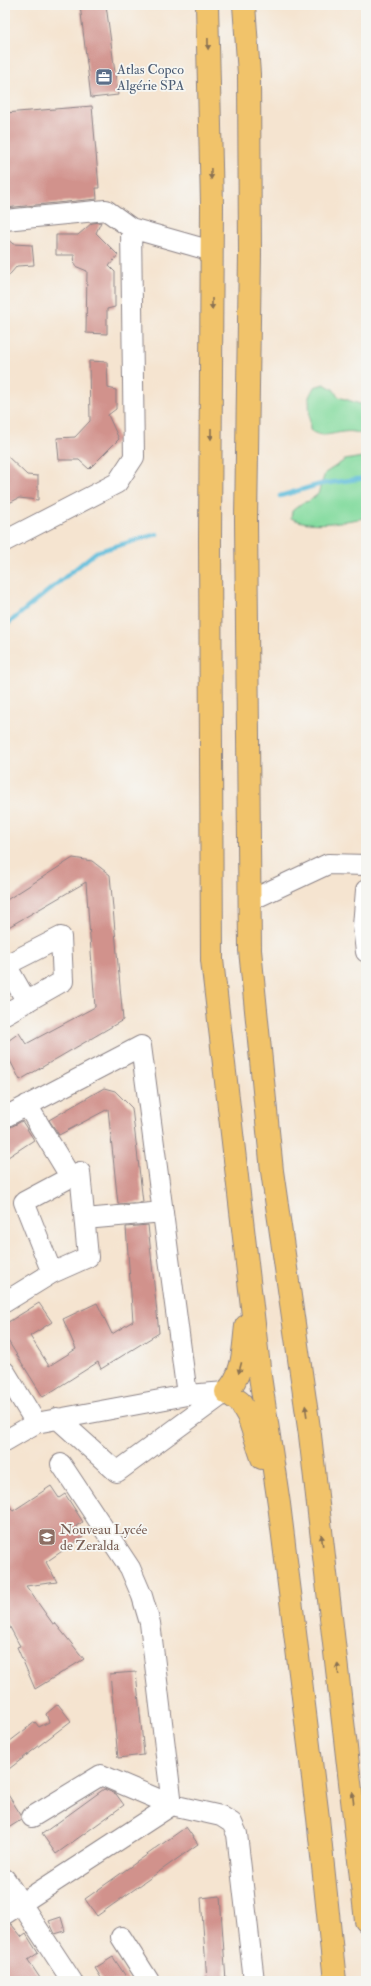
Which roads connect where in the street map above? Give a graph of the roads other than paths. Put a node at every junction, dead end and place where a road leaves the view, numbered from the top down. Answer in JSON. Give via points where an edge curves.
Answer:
{"nodes":[{"id":1,"x":207,"y":5,"type":"edge"},
{"id":2,"x":244,"y":5,"type":"edge"},
{"id":3,"x":5,"y":220,"type":"edge"},
{"id":4,"x":131,"y":228,"type":"junction"},
{"id":5,"x":212,"y":251,"type":"junction"},
{"id":6,"x":5,"y":541,"type":"edge"},
{"id":7,"x":366,"y":865,"type":"edge"},
{"id":8,"x":366,"y":890,"type":"edge"},
{"id":9,"x":249,"y":901,"type":"junction"},
{"id":10,"x":366,"y":952,"type":"edge"},
{"id":11,"x":27,"y":1002,"type":"dead end"},
{"id":12,"x":5,"y":1014,"type":"edge"},
{"id":13,"x":27,"y":1105,"type":"junction"},
{"id":14,"x":6,"y":1113,"type":"edge"},
{"id":15,"x":70,"y":1176,"type":"junction"},
{"id":16,"x":163,"y":1212,"type":"junction"},
{"id":17,"x":85,"y":1219,"type":"junction"},
{"id":18,"x":52,"y":1273,"type":"junction"},
{"id":19,"x":250,"y":1287,"type":"junction"},
{"id":20,"x":5,"y":1302,"type":"edge"},
{"id":21,"x":5,"y":1372,"type":"edge"},
{"id":22,"x":226,"y":1392,"type":"junction"},
{"id":23,"x":187,"y":1395,"type":"junction"},
{"id":24,"x":57,"y":1418,"type":"junction"},
{"id":25,"x":36,"y":1423,"type":"junction"},
{"id":26,"x":5,"y":1441,"type":"edge"},
{"id":27,"x":61,"y":1464,"type":"dead end"},
{"id":28,"x":279,"y":1504,"type":"junction"},
{"id":29,"x":172,"y":1805,"type":"junction"},
{"id":30,"x":32,"y":1817,"type":"dead end"},
{"id":31,"x":5,"y":1879,"type":"edge"},
{"id":32,"x":13,"y":1909,"type":"edge"},
{"id":33,"x":366,"y":1921,"type":"edge"},
{"id":34,"x":121,"y":1937,"type":"dead end"},
{"id":35,"x":72,"y":1981,"type":"edge"},
{"id":36,"x":149,"y":1981,"type":"edge"},
{"id":37,"x":254,"y":1981,"type":"edge"},
{"id":38,"x":335,"y":1981,"type":"edge"}],
"edges":[{"from":1,"to":5,"type":"highway","one_way":true},
{"from":2,"to":9,"type":"highway","via":[[249,74],[250,254],[246,520]]},
{"from":3,"to":4,"type":"street","via":[[106,210]]},
{"from":4,"to":5,"type":"street"},
{"from":4,"to":6,"type":"street","via":[[134,457],[117,483]]},
{"from":5,"to":19,"type":"highway","one_way":true,"via":[[212,960]]},
{"from":7,"to":9,"type":"street","via":[[328,864]]},
{"from":8,"to":10,"type":"street","via":[[362,926]]},
{"from":33,"to":9,"type":"highway","one_way":true,"via":[[310,1435],[272,1171],[250,950]]},
{"from":11,"to":12,"type":"street"},
{"from":13,"to":14,"type":"street"},
{"from":13,"to":15,"type":"street"},
{"from":13,"to":16,"type":"street","via":[[142,1046]]},
{"from":15,"to":17,"type":"street","via":[[80,1172]]},
{"from":15,"to":18,"type":"street","via":[[24,1202]]},
{"from":16,"to":17,"type":"street"},
{"from":16,"to":23,"type":"street"},
{"from":17,"to":18,"type":"street","via":[[88,1257]]},
{"from":18,"to":20,"type":"street"},
{"from":19,"to":22,"type":"highway","one_way":true,"via":[[242,1363],[233,1386]]},
{"from":19,"to":28,"type":"highway"},
{"from":21,"to":25,"type":"street"},
{"from":22,"to":23,"type":"street"},
{"from":22,"to":24,"type":"street","via":[[117,1472]]},
{"from":22,"to":28,"type":"highway","via":[[240,1402],[248,1416]]},
{"from":23,"to":24,"type":"street"},
{"from":24,"to":25,"type":"street"},
{"from":25,"to":26,"type":"street"},
{"from":27,"to":29,"type":"street","via":[[130,1568],[142,1596],[150,1623]]},
{"from":28,"to":38,"type":"highway","via":[[318,1818]]},
{"from":29,"to":30,"type":"street","via":[[101,1775]]},
{"from":29,"to":32,"type":"street"},
{"from":29,"to":37,"type":"street","via":[[221,1816],[232,1822],[237,1834]]},
{"from":31,"to":32,"type":"street"},
{"from":32,"to":35,"type":"street"},
{"from":34,"to":36,"type":"street"}]}
